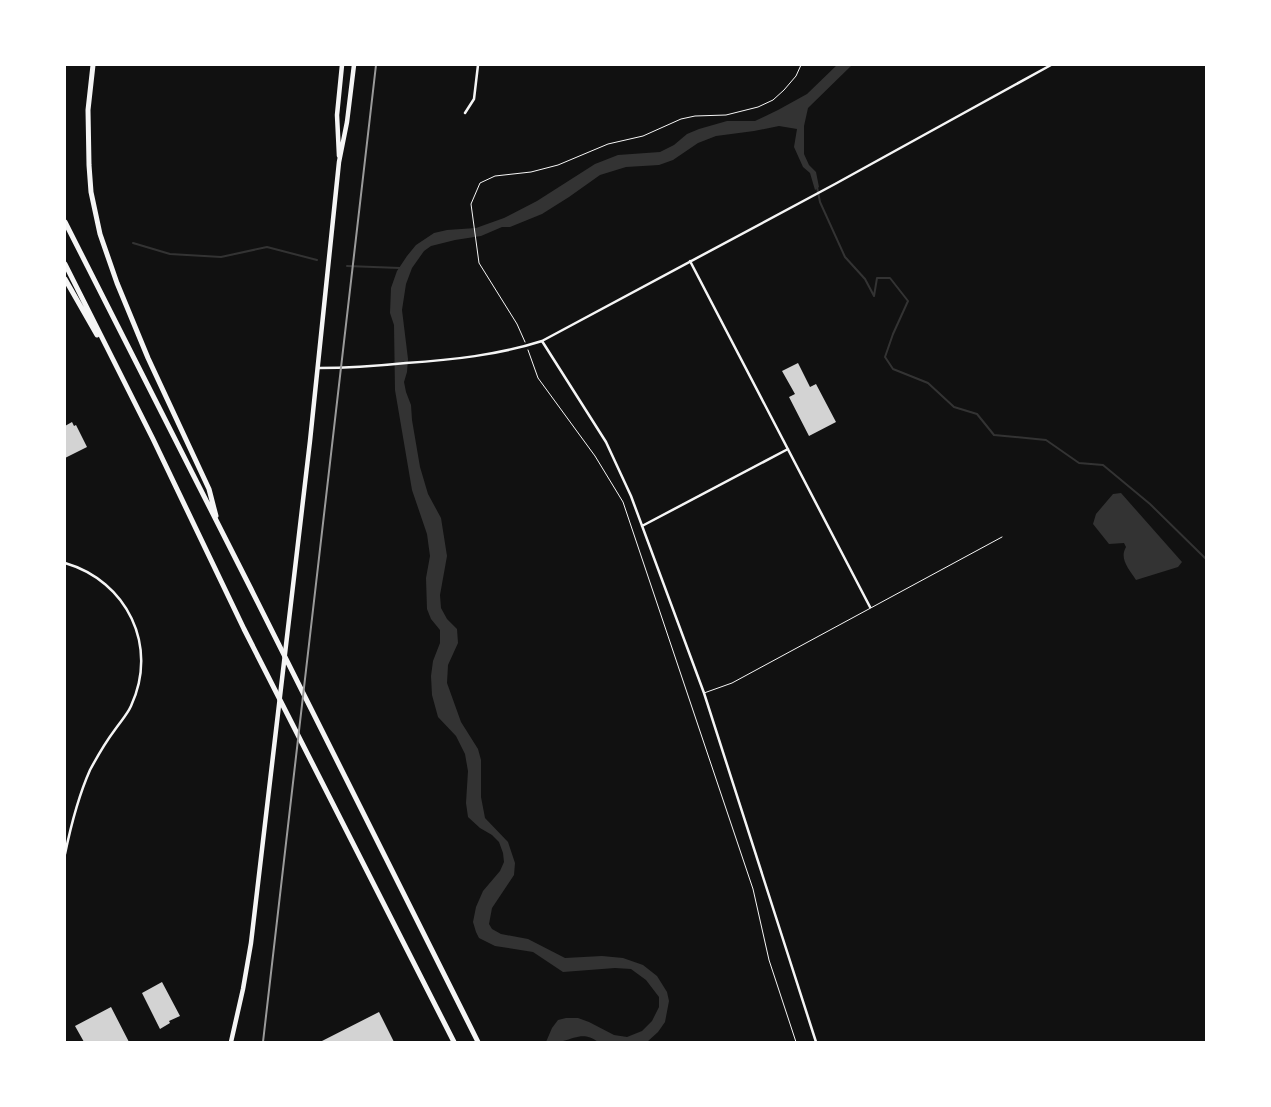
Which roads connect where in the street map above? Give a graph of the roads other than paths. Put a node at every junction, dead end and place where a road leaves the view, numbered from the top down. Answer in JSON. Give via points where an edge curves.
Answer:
{"nodes":[{"id":1,"x":93,"y":65,"type":"edge"},
{"id":2,"x":342,"y":65,"type":"edge"},
{"id":3,"x":354,"y":65,"type":"edge"},
{"id":4,"x":478,"y":65,"type":"edge"},
{"id":5,"x":1050,"y":65,"type":"edge"},
{"id":6,"x":465,"y":113,"type":"dead end"},
{"id":7,"x":339,"y":162,"type":"junction"},
{"id":8,"x":65,"y":222,"type":"edge"},
{"id":9,"x":690,"y":261,"type":"junction"},
{"id":10,"x":65,"y":264,"type":"edge"},
{"id":11,"x":65,"y":279,"type":"edge"},
{"id":12,"x":542,"y":341,"type":"junction"},
{"id":13,"x":116,"y":366,"type":"junction"},
{"id":14,"x":318,"y":368,"type":"junction"},
{"id":15,"x":788,"y":450,"type":"junction"},
{"id":16,"x":218,"y":526,"type":"junction"},
{"id":17,"x":642,"y":526,"type":"junction"},
{"id":18,"x":1002,"y":537,"type":"dead end"},
{"id":19,"x":65,"y":563,"type":"edge"},
{"id":20,"x":870,"y":607,"type":"junction"},
{"id":21,"x":704,"y":693,"type":"junction"},
{"id":22,"x":65,"y":854,"type":"edge"},
{"id":23,"x":453,"y":1041,"type":"edge"},
{"id":24,"x":231,"y":1042,"type":"edge"},
{"id":25,"x":478,"y":1042,"type":"edge"},
{"id":26,"x":816,"y":1042,"type":"edge"}],
"edges":[{"from":1,"to":16,"type":"highway","via":[[88,135],[96,219],[117,283],[148,358],[209,489]]},
{"from":2,"to":7,"type":"main road","via":[[336,115]]},
{"from":3,"to":7,"type":"main road"},
{"from":4,"to":6,"type":"street","via":[[474,99]]},
{"from":5,"to":9,"type":"street"},
{"from":7,"to":14,"type":"main road"},
{"from":8,"to":16,"type":"highway"},
{"from":9,"to":12,"type":"street"},
{"from":9,"to":15,"type":"street"},
{"from":10,"to":13,"type":"highway"},
{"from":11,"to":13,"type":"highway"},
{"from":12,"to":14,"type":"street","via":[[484,355],[381,366]]},
{"from":12,"to":17,"type":"street","via":[[606,442]]},
{"from":13,"to":23,"type":"highway","via":[[244,629]]},
{"from":14,"to":24,"type":"main road","via":[[251,943]]},
{"from":15,"to":17,"type":"street"},
{"from":15,"to":20,"type":"street"},
{"from":16,"to":25,"type":"highway"},
{"from":17,"to":21,"type":"street"},
{"from":18,"to":20,"type":"lane"},
{"from":19,"to":22,"type":"street","via":[[100,579],[120,599],[133,621],[141,655],[136,693],[84,784]]},
{"from":20,"to":21,"type":"lane","via":[[732,683]]},
{"from":21,"to":26,"type":"street"}]}
